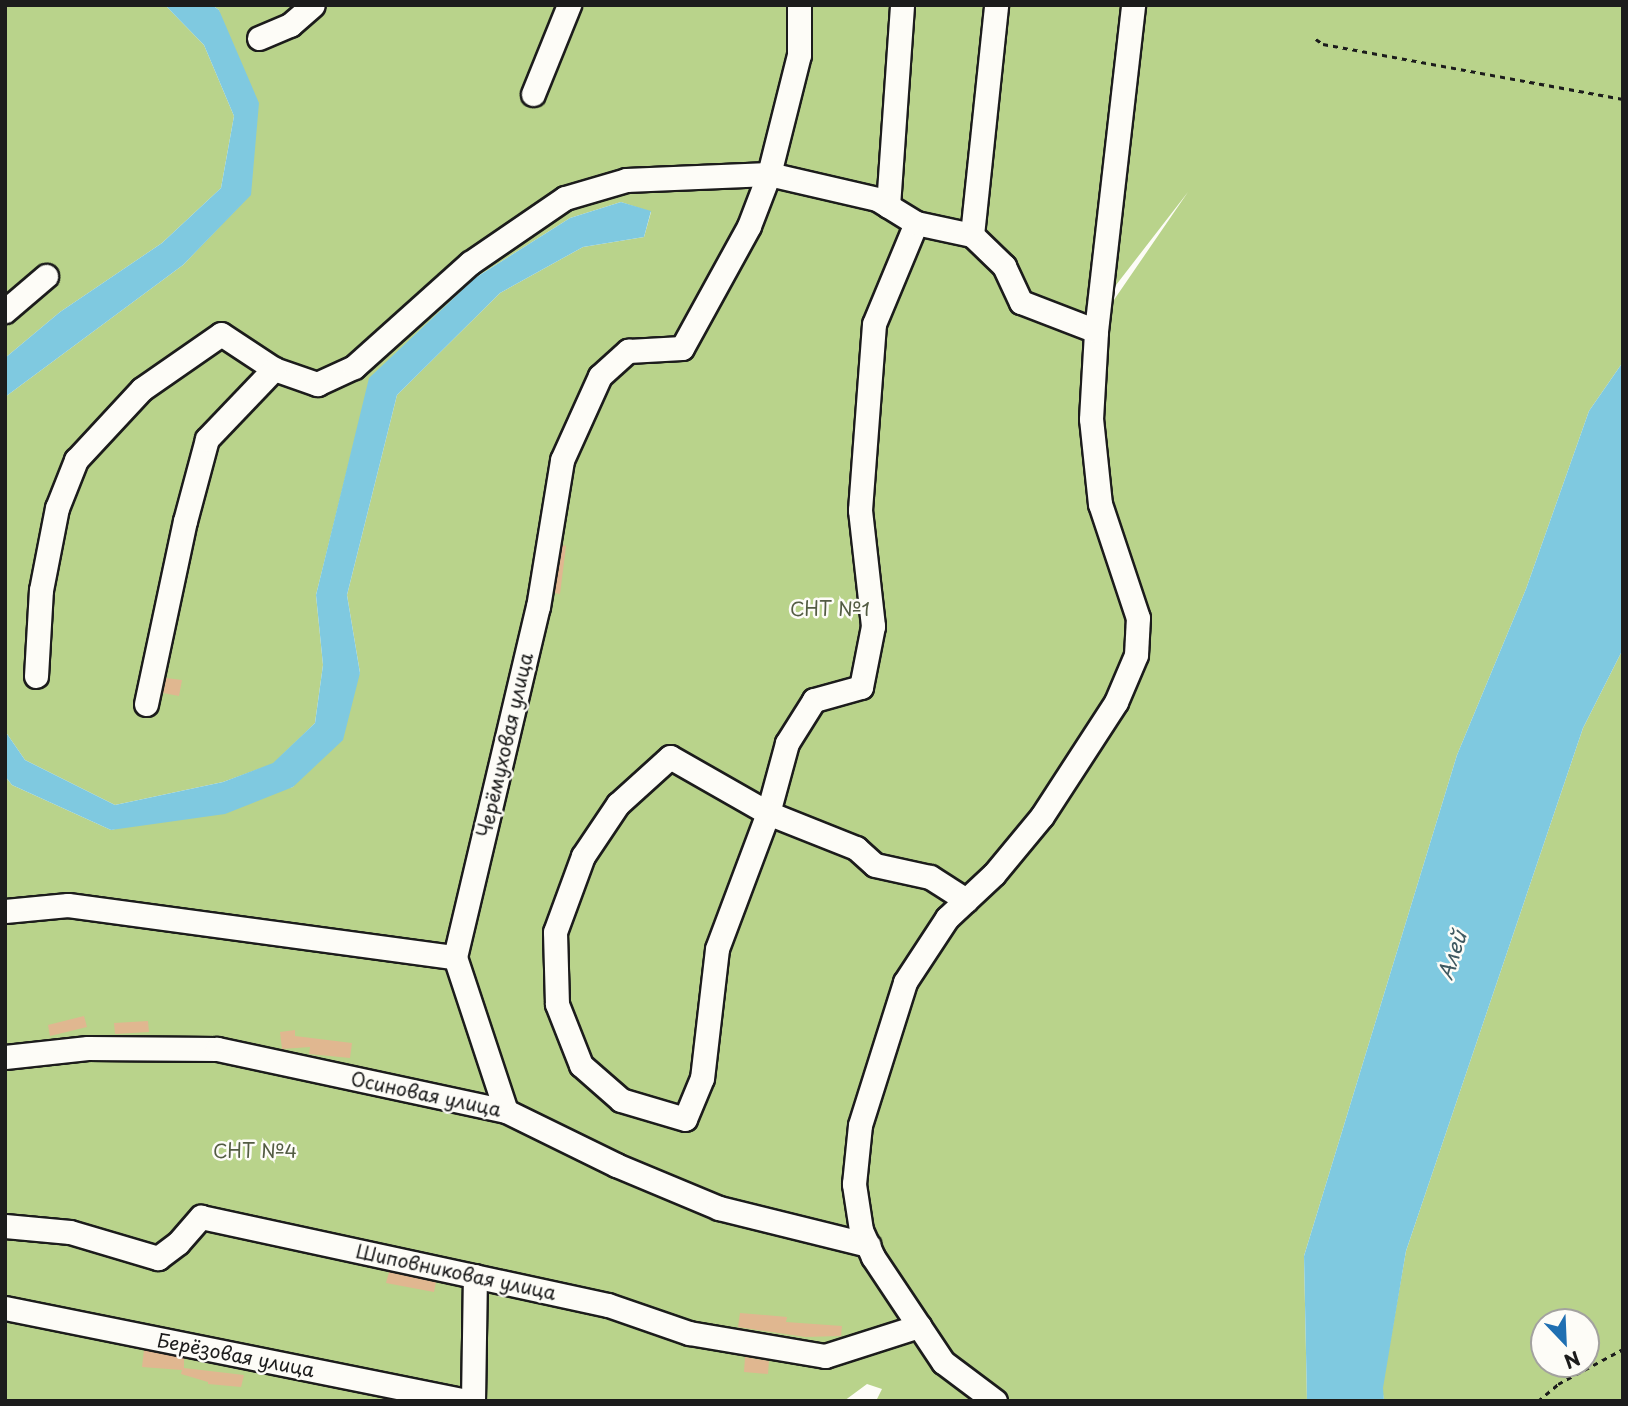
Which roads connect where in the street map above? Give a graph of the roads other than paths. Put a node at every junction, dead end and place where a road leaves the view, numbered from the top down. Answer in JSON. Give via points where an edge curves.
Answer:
{"nodes":[{"id":1,"x":313,"y":5,"type":"edge"},
{"id":2,"x":569,"y":5,"type":"edge"},
{"id":3,"x":799,"y":5,"type":"edge"},
{"id":4,"x":902,"y":5,"type":"edge"},
{"id":5,"x":996,"y":5,"type":"edge"},
{"id":6,"x":1133,"y":5,"type":"edge"},
{"id":7,"x":259,"y":38,"type":"dead end"},
{"id":8,"x":533,"y":94,"type":"dead end"},
{"id":9,"x":769,"y":174,"type":"junction"},
{"id":10,"x":888,"y":206,"type":"junction"},
{"id":11,"x":916,"y":223,"type":"junction"},
{"id":12,"x":972,"y":235,"type":"junction"},
{"id":13,"x":46,"y":276,"type":"dead end"},
{"id":14,"x":5,"y":311,"type":"edge"},
{"id":15,"x":1096,"y":331,"type":"junction"},
{"id":16,"x":275,"y":369,"type":"junction"},
{"id":17,"x":36,"y":676,"type":"dead end"},
{"id":18,"x":146,"y":704,"type":"dead end"},
{"id":19,"x":768,"y":813,"type":"junction"},
{"id":20,"x":965,"y":900,"type":"junction"},
{"id":21,"x":5,"y":911,"type":"edge"},
{"id":22,"x":454,"y":957,"type":"junction"},
{"id":23,"x":5,"y":1057,"type":"edge"},
{"id":24,"x":506,"y":1111,"type":"junction"},
{"id":25,"x":5,"y":1226,"type":"edge"},
{"id":26,"x":868,"y":1245,"type":"junction"},
{"id":27,"x":475,"y":1276,"type":"junction"},
{"id":28,"x":5,"y":1308,"type":"edge"},
{"id":29,"x":919,"y":1326,"type":"junction"},
{"id":30,"x":467,"y":1401,"type":"edge"},
{"id":31,"x":473,"y":1401,"type":"edge"},
{"id":32,"x":995,"y":1401,"type":"edge"}],
"edges":[{"from":1,"to":7,"type":"street","via":[[289,25]]},
{"from":2,"to":8,"type":"street"},
{"from":3,"to":9,"type":"street","via":[[799,55]]},
{"from":4,"to":10,"type":"street"},
{"from":5,"to":12,"type":"street"},
{"from":6,"to":15,"type":"street"},
{"from":9,"to":10,"type":"street","via":[[877,199]]},
{"from":9,"to":16,"type":"street","via":[[626,180],[565,198],[470,263],[354,367],[317,384]]},
{"from":9,"to":22,"type":"street","name":"Черёмуховая улица","via":[[749,226],[682,348],[628,351],[600,376],[562,460],[538,607]]},
{"from":10,"to":11,"type":"street"},
{"from":11,"to":12,"type":"street"},
{"from":11,"to":19,"type":"street","via":[[874,324],[860,510],[873,626],[861,687],[814,700],[787,743]]},
{"from":12,"to":15,"type":"street","via":[[1004,266],[1021,302]]},
{"from":13,"to":14,"type":"street"},
{"from":15,"to":20,"type":"street","via":[[1091,418],[1100,504],[1138,618],[1136,655],[1116,702],[1042,816],[994,874]]},
{"from":16,"to":17,"type":"street","via":[[221,334],[142,389],[76,460],[57,508],[41,590]]},
{"from":16,"to":18,"type":"street","via":[[207,439]]},
{"from":19,"to":19,"type":"street","via":[[717,949],[702,1077],[685,1119],[621,1100],[581,1065],[556,1004],[555,932],[583,856],[618,804],[670,757]]},
{"from":19,"to":20,"type":"street","via":[[856,848],[875,865],[930,877]]},
{"from":20,"to":26,"type":"street","via":[[947,918],[905,982],[860,1125],[854,1184]]},
{"from":21,"to":22,"type":"street","via":[[68,905]]},
{"from":22,"to":24,"type":"street"},
{"from":23,"to":24,"type":"street","name":"Осиновая улица","via":[[88,1048],[217,1048]]},
{"from":24,"to":26,"type":"street","name":"Осиновая улица","via":[[616,1165],[719,1208]]},
{"from":25,"to":27,"type":"street","name":"Шиповниковая улица","via":[[70,1232],[158,1258],[201,1217]]},
{"from":26,"to":29,"type":"street"},
{"from":27,"to":29,"type":"street","name":"Шиповниковая улица","via":[[608,1305],[689,1334],[825,1356]]},
{"from":27,"to":31,"type":"street"},
{"from":28,"to":30,"type":"street","name":"Берёзовая улица"},
{"from":29,"to":32,"type":"street","via":[[943,1362]]}]}
